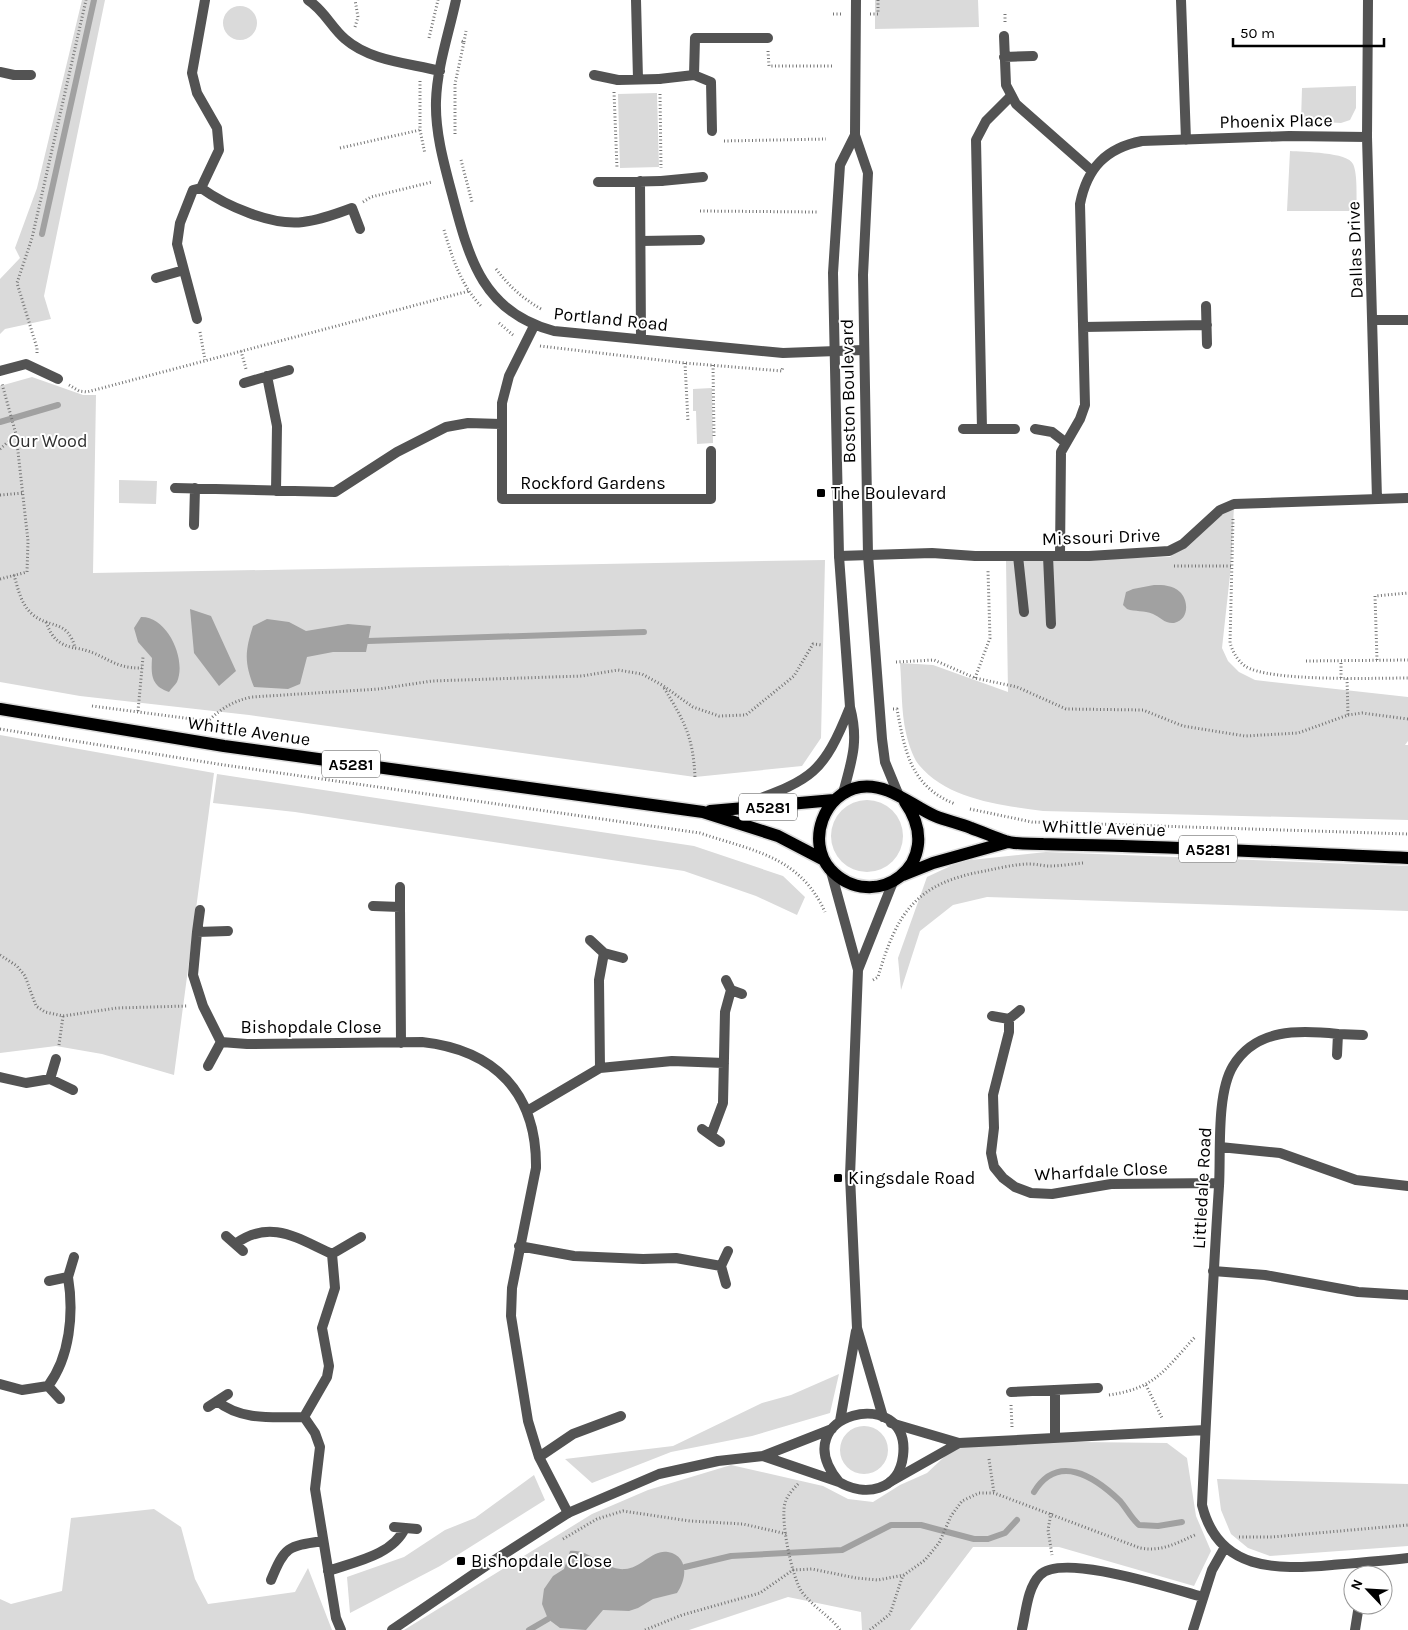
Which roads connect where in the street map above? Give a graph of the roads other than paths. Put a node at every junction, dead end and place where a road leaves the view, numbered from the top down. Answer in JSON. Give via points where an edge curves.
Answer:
{"nodes":[{"id":1,"x":205,"y":0,"type":"edge"},
{"id":2,"x":308,"y":0,"type":"edge"},
{"id":3,"x":456,"y":0,"type":"edge"},
{"id":4,"x":636,"y":0,"type":"edge"},
{"id":5,"x":856,"y":0,"type":"edge"},
{"id":6,"x":1181,"y":0,"type":"edge"},
{"id":7,"x":1368,"y":0,"type":"edge"},
{"id":8,"x":1004,"y":36,"type":"dead end"},
{"id":9,"x":768,"y":38,"type":"road end"},
{"id":10,"x":1033,"y":56,"type":"dead end"},
{"id":11,"x":1004,"y":57,"type":"junction"},
{"id":12,"x":440,"y":71,"type":"junction"},
{"id":13,"x":0,"y":72,"type":"edge"},
{"id":14,"x":31,"y":75,"type":"dead end"},
{"id":15,"x":594,"y":75,"type":"dead end"},
{"id":16,"x":694,"y":75,"type":"junction"},
{"id":17,"x":638,"y":80,"type":"junction"},
{"id":18,"x":1011,"y":96,"type":"junction"},
{"id":19,"x":712,"y":131,"type":"road end"},
{"id":20,"x":855,"y":135,"type":"junction"},
{"id":21,"x":1366,"y":137,"type":"junction"},
{"id":22,"x":1186,"y":140,"type":"junction"},
{"id":23,"x":1092,"y":171,"type":"junction"},
{"id":24,"x":703,"y":177,"type":"dead end"},
{"id":25,"x":640,"y":181,"type":"junction"},
{"id":26,"x":598,"y":182,"type":"dead end"},
{"id":27,"x":201,"y":188,"type":"junction"},
{"id":28,"x":360,"y":229,"type":"dead end"},
{"id":29,"x":700,"y":240,"type":"dead end"},
{"id":30,"x":641,"y":241,"type":"junction"},
{"id":31,"x":184,"y":270,"type":"junction"},
{"id":32,"x":156,"y":278,"type":"dead end"},
{"id":33,"x":1206,"y":306,"type":"dead end"},
{"id":34,"x":197,"y":319,"type":"road end"},
{"id":35,"x":1374,"y":320,"type":"junction"},
{"id":36,"x":1408,"y":320,"type":"edge"},
{"id":37,"x":1207,"y":325,"type":"junction"},
{"id":38,"x":534,"y":326,"type":"junction"},
{"id":39,"x":1083,"y":327,"type":"junction"},
{"id":40,"x":641,"y":339,"type":"junction"},
{"id":41,"x":1208,"y":344,"type":"dead end"},
{"id":42,"x":863,"y":350,"type":"junction"},
{"id":43,"x":834,"y":352,"type":"junction"},
{"id":44,"x":289,"y":370,"type":"dead end"},
{"id":45,"x":0,"y":371,"type":"edge"},
{"id":46,"x":267,"y":376,"type":"junction"},
{"id":47,"x":58,"y":379,"type":"road end"},
{"id":48,"x":244,"y":383,"type":"dead end"},
{"id":49,"x":501,"y":424,"type":"junction"},
{"id":50,"x":963,"y":429,"type":"dead end"},
{"id":51,"x":982,"y":429,"type":"junction"},
{"id":52,"x":1015,"y":429,"type":"dead end"},
{"id":53,"x":1035,"y":429,"type":"dead end"},
{"id":54,"x":1065,"y":442,"type":"junction"},
{"id":55,"x":711,"y":451,"type":"road end"},
{"id":56,"x":175,"y":488,"type":"dead end"},
{"id":57,"x":195,"y":488,"type":"junction"},
{"id":58,"x":276,"y":491,"type":"junction"},
{"id":59,"x":1407,"y":498,"type":"edge"},
{"id":60,"x":1378,"y":499,"type":"junction"},
{"id":61,"x":194,"y":525,"type":"dead end"},
{"id":62,"x":868,"y":555,"type":"junction"},
{"id":63,"x":839,"y":556,"type":"junction"},
{"id":64,"x":1018,"y":556,"type":"junction"},
{"id":65,"x":1048,"y":556,"type":"junction"},
{"id":66,"x":1060,"y":556,"type":"junction"},
{"id":67,"x":1024,"y":612,"type":"dead end"},
{"id":68,"x":1052,"y":624,"type":"dead end"},
{"id":69,"x":850,"y":707,"type":"junction"},
{"id":70,"x":0,"y":708,"type":"edge"},
{"id":71,"x":839,"y":797,"type":"junction"},
{"id":72,"x":902,"y":799,"type":"junction"},
{"id":73,"x":730,"y":810,"type":"junction"},
{"id":74,"x":703,"y":812,"type":"junction"},
{"id":75,"x":1008,"y":842,"type":"junction"},
{"id":76,"x":1408,"y":858,"type":"edge"},
{"id":77,"x":827,"y":864,"type":"junction"},
{"id":78,"x":898,"y":878,"type":"junction"},
{"id":79,"x":400,"y":888,"type":"dead end"},
{"id":80,"x":373,"y":906,"type":"dead end"},
{"id":81,"x":400,"y":907,"type":"junction"},
{"id":82,"x":200,"y":910,"type":"dead end"},
{"id":83,"x":228,"y":931,"type":"dead end"},
{"id":84,"x":197,"y":932,"type":"junction"},
{"id":85,"x":590,"y":940,"type":"dead end"},
{"id":86,"x":604,"y":953,"type":"junction"},
{"id":87,"x":623,"y":958,"type":"dead end"},
{"id":88,"x":858,"y":970,"type":"junction"},
{"id":89,"x":726,"y":980,"type":"dead end"},
{"id":90,"x":730,"y":990,"type":"junction"},
{"id":91,"x":742,"y":994,"type":"dead end"},
{"id":92,"x":1020,"y":1010,"type":"dead end"},
{"id":93,"x":992,"y":1016,"type":"dead end"},
{"id":94,"x":1009,"y":1019,"type":"junction"},
{"id":95,"x":1338,"y":1034,"type":"junction"},
{"id":96,"x":1363,"y":1034,"type":"dead end"},
{"id":97,"x":222,"y":1042,"type":"junction"},
{"id":98,"x":401,"y":1043,"type":"junction"},
{"id":99,"x":1337,"y":1056,"type":"dead end"},
{"id":100,"x":56,"y":1058,"type":"road end"},
{"id":101,"x":724,"y":1062,"type":"junction"},
{"id":102,"x":208,"y":1066,"type":"dead end"},
{"id":103,"x":600,"y":1068,"type":"junction"},
{"id":104,"x":0,"y":1077,"type":"edge"},
{"id":105,"x":50,"y":1079,"type":"junction"},
{"id":106,"x":73,"y":1090,"type":"dead end"},
{"id":107,"x":527,"y":1111,"type":"junction"},
{"id":108,"x":702,"y":1129,"type":"dead end"},
{"id":109,"x":1220,"y":1147,"type":"junction"},
{"id":110,"x":1219,"y":1183,"type":"junction"},
{"id":111,"x":1408,"y":1186,"type":"edge"},
{"id":112,"x":226,"y":1236,"type":"dead end"},
{"id":113,"x":361,"y":1237,"type":"dead end"},
{"id":114,"x":235,"y":1244,"type":"junction"},
{"id":115,"x":519,"y":1246,"type":"junction"},
{"id":116,"x":243,"y":1251,"type":"dead end"},
{"id":117,"x":728,"y":1251,"type":"dead end"},
{"id":118,"x":332,"y":1254,"type":"junction"},
{"id":119,"x":74,"y":1257,"type":"dead end"},
{"id":120,"x":721,"y":1266,"type":"junction"},
{"id":121,"x":1213,"y":1271,"type":"junction"},
{"id":122,"x":68,"y":1277,"type":"junction"},
{"id":123,"x":49,"y":1281,"type":"dead end"},
{"id":124,"x":726,"y":1284,"type":"dead end"},
{"id":125,"x":1408,"y":1295,"type":"edge"},
{"id":126,"x":857,"y":1328,"type":"junction"},
{"id":127,"x":0,"y":1384,"type":"edge"},
{"id":128,"x":48,"y":1386,"type":"junction"},
{"id":129,"x":1098,"y":1388,"type":"road end"},
{"id":130,"x":1055,"y":1390,"type":"junction"},
{"id":131,"x":1011,"y":1392,"type":"road end"},
{"id":132,"x":228,"y":1394,"type":"dead end"},
{"id":133,"x":60,"y":1399,"type":"dead end"},
{"id":134,"x":217,"y":1401,"type":"junction"},
{"id":135,"x":208,"y":1407,"type":"dead end"},
{"id":136,"x":621,"y":1416,"type":"dead end"},
{"id":137,"x":304,"y":1417,"type":"junction"},
{"id":138,"x":887,"y":1420,"type":"junction"},
{"id":139,"x":836,"y":1425,"type":"junction"},
{"id":140,"x":1205,"y":1430,"type":"junction"},
{"id":141,"x":1055,"y":1438,"type":"junction"},
{"id":142,"x":959,"y":1443,"type":"junction"},
{"id":143,"x":763,"y":1456,"type":"junction"},
{"id":144,"x":539,"y":1457,"type":"junction"},
{"id":145,"x":839,"y":1482,"type":"junction"},
{"id":146,"x":888,"y":1484,"type":"junction"},
{"id":147,"x":568,"y":1513,"type":"junction"},
{"id":148,"x":394,"y":1527,"type":"dead end"},
{"id":149,"x":405,"y":1528,"type":"junction"},
{"id":150,"x":417,"y":1530,"type":"dead end"},
{"id":151,"x":323,"y":1540,"type":"junction"},
{"id":152,"x":1225,"y":1547,"type":"junction"},
{"id":153,"x":1408,"y":1558,"type":"edge"},
{"id":154,"x":1355,"y":1563,"type":"joint"},
{"id":155,"x":328,"y":1571,"type":"junction"},
{"id":156,"x":271,"y":1580,"type":"dead end"},
{"id":157,"x":1203,"y":1597,"type":"junction"},
{"id":158,"x":1357,"y":1615,"type":"edge"},
{"id":159,"x":341,"y":1630,"type":"edge"},
{"id":160,"x":392,"y":1630,"type":"edge"},
{"id":161,"x":1015,"y":1630,"type":"edge"},
{"id":162,"x":1023,"y":1630,"type":"edge"},
{"id":163,"x":1193,"y":1630,"type":"edge"},
{"id":164,"x":1355,"y":1630,"type":"edge"}],
"edges":[{"from":1,"to":27,"type":"street","via":[[192,73],[197,93],[217,128],[220,150]]},
{"from":2,"to":12,"type":"street","via":[[321,9],[344,39],[364,52]]},
{"from":3,"to":12,"type":"street","name":"Portland Road"},
{"from":4,"to":17,"type":"street"},
{"from":5,"to":20,"type":"street","name":"Boston Boulevard"},
{"from":6,"to":22,"type":"street"},
{"from":7,"to":21,"type":"street","name":"Dallas Drive"},
{"from":8,"to":11,"type":"street"},
{"from":9,"to":16,"type":"street","via":[[695,38]]},
{"from":10,"to":11,"type":"street"},
{"from":11,"to":18,"type":"street","via":[[1006,85]]},
{"from":12,"to":38,"type":"street","name":"Portland Road","via":[[437,124],[466,249],[495,298]]},
{"from":13,"to":14,"type":"street"},
{"from":15,"to":17,"type":"street"},
{"from":16,"to":17,"type":"street"},
{"from":16,"to":19,"type":"street","via":[[711,82]]},
{"from":18,"to":23,"type":"street"},
{"from":18,"to":51,"type":"street","via":[[986,121],[976,140]]},
{"from":20,"to":42,"type":"street","name":"Boston Boulevard","via":[[868,173]]},
{"from":20,"to":43,"type":"street","name":"Boston Boulevard","via":[[840,165],[833,273]]},
{"from":21,"to":22,"type":"street","name":"Phoenix Place"},
{"from":21,"to":35,"type":"street","name":"Dallas Drive"},
{"from":22,"to":23,"type":"street","name":"Phoenix Place","via":[[1127,144],[1102,159]]},
{"from":23,"to":39,"type":"street","name":"Phoenix Place","via":[[1084,185],[1080,204]]},
{"from":24,"to":25,"type":"street"},
{"from":25,"to":26,"type":"street"},
{"from":25,"to":30,"type":"street"},
{"from":27,"to":28,"type":"street","via":[[235,209],[290,222],[313,220],[352,208]]},
{"from":27,"to":31,"type":"street","via":[[193,190],[177,234]]},
{"from":29,"to":30,"type":"street"},
{"from":30,"to":40,"type":"street"},
{"from":31,"to":32,"type":"street"},
{"from":31,"to":34,"type":"street"},
{"from":33,"to":37,"type":"street"},
{"from":35,"to":36,"type":"street"},
{"from":35,"to":60,"type":"street","name":"Dallas Drive"},
{"from":37,"to":39,"type":"street"},
{"from":37,"to":41,"type":"street"},
{"from":38,"to":40,"type":"street","name":"Portland Road","via":[[554,331]]},
{"from":38,"to":49,"type":"street","name":"Rockford Gardens","via":[[504,389]]},
{"from":39,"to":54,"type":"street","name":"Phoenix Place","via":[[1085,405]]},
{"from":40,"to":43,"type":"street","name":"Portland Road","via":[[783,353]]},
{"from":42,"to":43,"type":"street","name":"Portland Road"},
{"from":42,"to":62,"type":"street","name":"Boston Boulevard"},
{"from":43,"to":63,"type":"street","name":"Boston Boulevard"},
{"from":44,"to":46,"type":"street"},
{"from":45,"to":47,"type":"street","via":[[26,364]]},
{"from":46,"to":48,"type":"street"},
{"from":46,"to":58,"type":"street","via":[[277,426]]},
{"from":49,"to":55,"type":"street","name":"Rockford Gardens","via":[[502,499],[711,499]]},
{"from":49,"to":58,"type":"street","via":[[468,423],[433,432],[335,492]]},
{"from":50,"to":51,"type":"street"},
{"from":51,"to":52,"type":"street"},
{"from":53,"to":54,"type":"street","via":[[1052,432]]},
{"from":54,"to":66,"type":"street","name":"Phoenix Place","via":[[1059,465]]},
{"from":56,"to":57,"type":"street"},
{"from":57,"to":58,"type":"street"},
{"from":57,"to":61,"type":"street"},
{"from":59,"to":60,"type":"street","name":"Missouri Drive"},
{"from":60,"to":66,"type":"street","name":"Missouri Drive","via":[[1234,504],[1220,510],[1183,544],[1169,551]]},
{"from":62,"to":63,"type":"street","name":"Missouri Drive"},
{"from":62,"to":64,"type":"street","name":"Missouri Drive"},
{"from":62,"to":72,"type":"street","name":"Boston Boulevard","via":[[885,762]]},
{"from":63,"to":69,"type":"street","name":"Boston Boulevard"},
{"from":64,"to":65,"type":"street","name":"Missouri Drive"},
{"from":64,"to":67,"type":"street"},
{"from":65,"to":66,"type":"street","name":"Missouri Drive"},
{"from":65,"to":68,"type":"street"},
{"from":69,"to":71,"type":"street","name":"Boston Boulevard","via":[[855,749]]},
{"from":69,"to":73,"type":"street","via":[[835,743],[811,775],[795,785]]},
{"from":70,"to":74,"type":"main road","name":"Whittle Avenue","number":"A5281","via":[[233,747]]},
{"from":71,"to":72,"type":"main road","number":"A5281","via":[[857,788],[872,786],[886,789]]},
{"from":71,"to":73,"type":"main road","name":"Whittle Avenue","number":"A5281"},
{"from":71,"to":77,"type":"main road","number":"A5281","via":[[824,813],[820,829],[819,844]]},
{"from":72,"to":75,"type":"main road","name":"Whittle Avenue","number":"A5281","via":[[934,816]]},
{"from":72,"to":78,"type":"main road","via":[[915,815],[919,831],[913,862]]},
{"from":73,"to":74,"type":"main road","name":"Whittle Avenue","number":"A5281"},
{"from":74,"to":77,"type":"main road","name":"Whittle Avenue","number":"A5281","via":[[778,836]]},
{"from":75,"to":76,"type":"main road","name":"Whittle Avenue","number":"A5281"},
{"from":75,"to":78,"type":"main road","name":"Whittle Avenue","number":"A5281","via":[[932,863]]},
{"from":77,"to":78,"type":"main road","number":"A5281","via":[[842,880],[859,886],[876,887]]},
{"from":77,"to":88,"type":"street"},
{"from":78,"to":88,"type":"street"},
{"from":79,"to":81,"type":"street","name":"Bishopdale Close"},
{"from":80,"to":81,"type":"street"},
{"from":81,"to":98,"type":"street","name":"Bishopdale Close"},
{"from":82,"to":84,"type":"street","name":"Bishopdale Close"},
{"from":83,"to":84,"type":"street"},
{"from":84,"to":97,"type":"street","name":"Bishopdale Close","via":[[193,975],[203,1006]]},
{"from":85,"to":86,"type":"street"},
{"from":86,"to":87,"type":"street"},
{"from":86,"to":103,"type":"street","via":[[599,980]]},
{"from":88,"to":126,"type":"street","via":[[850,1176]]},
{"from":89,"to":90,"type":"street"},
{"from":90,"to":91,"type":"street"},
{"from":90,"to":101,"type":"street","via":[[725,1012]]},
{"from":92,"to":94,"type":"street"},
{"from":93,"to":94,"type":"street"},
{"from":94,"to":110,"type":"street","name":"Wharfdale Close","via":[[1009,1032],[993,1095],[991,1153],[994,1167],[1015,1188],[1052,1194],[1111,1184]]},
{"from":95,"to":96,"type":"street","name":"Littledale Road"},
{"from":95,"to":99,"type":"street"},
{"from":95,"to":109,"type":"street","name":"Littledale Road","via":[[1312,1031],[1278,1033],[1266,1037],[1242,1054],[1232,1066],[1226,1084]]},
{"from":97,"to":98,"type":"street","name":"Bishopdale Close"},
{"from":97,"to":102,"type":"street","name":"Bishopdale Close"},
{"from":98,"to":107,"type":"street","name":"Bishopdale Close","via":[[441,1044],[492,1065],[507,1079]]},
{"from":100,"to":105,"type":"street"},
{"from":101,"to":103,"type":"street","via":[[672,1061]]},
{"from":101,"to":108,"type":"street","via":[[722,1103],[715,1138]]},
{"from":103,"to":107,"type":"street"},
{"from":104,"to":105,"type":"street","via":[[26,1083]]},
{"from":105,"to":106,"type":"street"},
{"from":107,"to":115,"type":"street","name":"Bishopdale Close","via":[[535,1137],[536,1168]]},
{"from":109,"to":110,"type":"street","name":"Littledale Road"},
{"from":109,"to":111,"type":"street","via":[[1280,1153],[1356,1180]]},
{"from":110,"to":121,"type":"street","name":"Littledale Road"},
{"from":112,"to":114,"type":"street"},
{"from":113,"to":118,"type":"street"},
{"from":114,"to":116,"type":"street"},
{"from":114,"to":118,"type":"street","via":[[245,1236],[277,1232],[290,1234]]},
{"from":115,"to":120,"type":"street","via":[[574,1256],[676,1258]]},
{"from":115,"to":144,"type":"street","name":"Bishopdale Close","via":[[511,1316],[528,1421]]},
{"from":117,"to":120,"type":"street"},
{"from":118,"to":137,"type":"street","via":[[335,1288],[322,1328],[327,1377]]},
{"from":119,"to":122,"type":"street"},
{"from":120,"to":124,"type":"street"},
{"from":121,"to":125,"type":"street","via":[[1265,1275],[1358,1292]]},
{"from":121,"to":140,"type":"street","name":"Littledale Road"},
{"from":122,"to":123,"type":"street"},
{"from":122,"to":128,"type":"street","via":[[71,1310],[64,1354],[59,1372]]},
{"from":126,"to":138,"type":"street"},
{"from":126,"to":139,"type":"street"},
{"from":127,"to":128,"type":"street","via":[[22,1390]]},
{"from":128,"to":133,"type":"street"},
{"from":129,"to":130,"type":"street"},
{"from":130,"to":131,"type":"street"},
{"from":130,"to":141,"type":"street"},
{"from":132,"to":134,"type":"street"},
{"from":134,"to":135,"type":"street"},
{"from":134,"to":137,"type":"street","via":[[238,1414]]},
{"from":136,"to":144,"type":"street","via":[[573,1434]]},
{"from":137,"to":151,"type":"street","via":[[320,1447],[315,1489]]},
{"from":138,"to":139,"type":"street","via":[[861,1412]]},
{"from":138,"to":142,"type":"street"},
{"from":138,"to":146,"type":"street","via":[[902,1440],[904,1451],[897,1474]]},
{"from":139,"to":143,"type":"street"},
{"from":139,"to":145,"type":"street","via":[[827,1439],[826,1461]]},
{"from":140,"to":141,"type":"street"},
{"from":140,"to":152,"type":"street","name":"Littledale Road","via":[[1202,1505],[1207,1524]]},
{"from":141,"to":142,"type":"street"},
{"from":142,"to":146,"type":"street"},
{"from":143,"to":145,"type":"street"},
{"from":143,"to":147,"type":"street","via":[[718,1461],[659,1474]]},
{"from":144,"to":147,"type":"street","name":"Bishopdale Close"},
{"from":145,"to":146,"type":"street","via":[[863,1491],[876,1490]]},
{"from":147,"to":160,"type":"street"},
{"from":148,"to":149,"type":"street"},
{"from":149,"to":150,"type":"street"},
{"from":149,"to":155,"type":"street","via":[[397,1541],[378,1553]]},
{"from":151,"to":155,"type":"street"},
{"from":151,"to":156,"type":"street","via":[[289,1548]]},
{"from":152,"to":154,"type":"street","name":"Littledale Road","via":[[1246,1560],[1267,1566]]},
{"from":152,"to":157,"type":"street","via":[[1216,1561]]},
{"from":153,"to":154,"type":"street","name":"Littledale Road"},
{"from":155,"to":159,"type":"street"},
{"from":157,"to":162,"type":"street","via":[[1099,1570],[1054,1567],[1039,1576],[1033,1585]]},
{"from":157,"to":163,"type":"street"},
{"from":158,"to":164,"type":"street"},
{"from":161,"to":162,"type":"street"}]}
